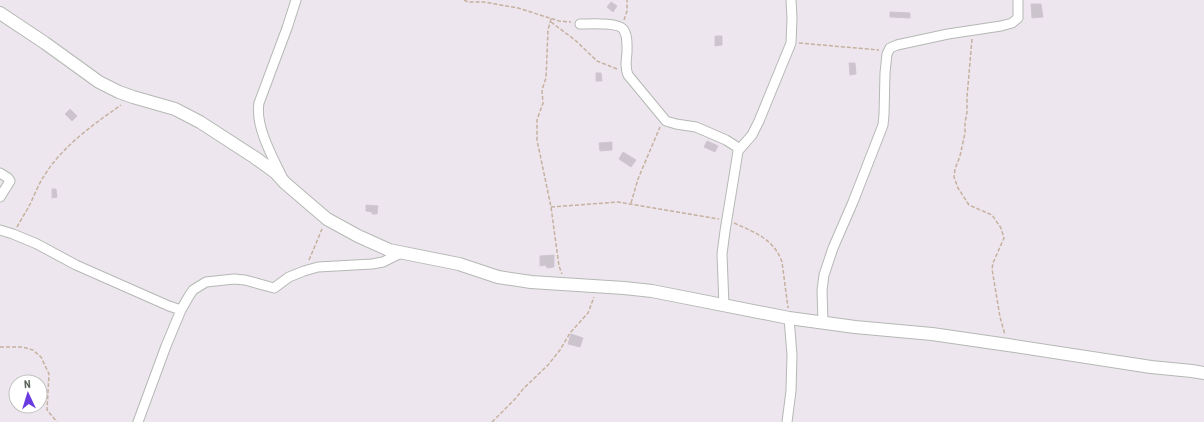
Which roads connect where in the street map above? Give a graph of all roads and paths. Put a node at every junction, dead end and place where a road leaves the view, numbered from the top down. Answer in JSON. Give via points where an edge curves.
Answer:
{"nodes":[{"id":1,"x":296,"y":0,"type":"edge"},
{"id":2,"x":464,"y":0,"type":"edge"},
{"id":3,"x":627,"y":0,"type":"edge"},
{"id":4,"x":791,"y":0,"type":"edge"},
{"id":5,"x":1018,"y":0,"type":"edge"},
{"id":6,"x":0,"y":13,"type":"edge"},
{"id":7,"x":551,"y":19,"type":"junction"},
{"id":8,"x":551,"y":22,"type":"junction"},
{"id":9,"x":580,"y":24,"type":"joint"},
{"id":10,"x":620,"y":27,"type":"junction"},
{"id":11,"x":972,"y":30,"type":"junction"},
{"id":12,"x":791,"y":43,"type":"junction"},
{"id":13,"x":888,"y":51,"type":"junction"},
{"id":14,"x":628,"y":75,"type":"junction"},
{"id":15,"x":133,"y":97,"type":"junction"},
{"id":16,"x":663,"y":118,"type":"junction"},
{"id":17,"x":738,"y":151,"type":"junction"},
{"id":18,"x":0,"y":172,"type":"edge"},
{"id":19,"x":285,"y":183,"type":"junction"},
{"id":20,"x":0,"y":198,"type":"edge"},
{"id":21,"x":631,"y":203,"type":"junction"},
{"id":22,"x":551,"y":207,"type":"junction"},
{"id":23,"x":327,"y":219,"type":"junction"},
{"id":24,"x":726,"y":220,"type":"junction"},
{"id":25,"x":0,"y":230,"type":"edge"},
{"id":26,"x":13,"y":234,"type":"junction"},
{"id":27,"x":401,"y":253,"type":"junction"},
{"id":28,"x":304,"y":271,"type":"junction"},
{"id":29,"x":568,"y":285,"type":"junction"},
{"id":30,"x":600,"y":287,"type":"junction"},
{"id":31,"x":724,"y":306,"type":"junction"},
{"id":32,"x":181,"y":310,"type":"junction"},
{"id":33,"x":789,"y":318,"type":"junction"},
{"id":34,"x":823,"y":322,"type":"junction"},
{"id":35,"x":1008,"y":344,"type":"junction"},
{"id":36,"x":0,"y":347,"type":"edge"},
{"id":37,"x":1204,"y":373,"type":"edge"},
{"id":38,"x":57,"y":422,"type":"edge"},
{"id":39,"x":138,"y":422,"type":"edge"},
{"id":40,"x":492,"y":422,"type":"edge"},
{"id":41,"x":787,"y":422,"type":"edge"}],
"edges":[{"from":1,"to":19,"type":"street","via":[[258,110],[266,143]]},
{"from":2,"to":7,"type":"path","via":[[518,8]]},
{"from":3,"to":10,"type":"path","via":[[627,11]]},
{"from":4,"to":12,"type":"street"},
{"from":5,"to":11,"type":"street","via":[[1018,18],[1013,23]]},
{"from":6,"to":15,"type":"street","via":[[99,82]]},
{"from":7,"to":8,"type":"path"},
{"from":7,"to":9,"type":"path"},
{"from":8,"to":14,"type":"path","via":[[597,61]]},
{"from":8,"to":22,"type":"path","via":[[548,30],[546,78],[542,90],[543,103],[537,120],[537,140]]},
{"from":9,"to":10,"type":"street"},
{"from":10,"to":14,"type":"street","via":[[624,31],[626,42]]},
{"from":11,"to":13,"type":"street","via":[[897,45]]},
{"from":11,"to":35,"type":"path","via":[[965,133],[954,177],[969,205],[992,215],[1002,231],[1004,238],[992,269],[1000,317]]},
{"from":12,"to":13,"type":"path"},
{"from":12,"to":17,"type":"street","via":[[759,121],[750,139]]},
{"from":13,"to":34,"type":"street","via":[[883,125],[824,275]]},
{"from":14,"to":16,"type":"street"},
{"from":15,"to":19,"type":"street","via":[[174,109],[200,122],[275,172]]},
{"from":15,"to":26,"type":"path","via":[[102,119],[55,160],[39,184]]},
{"from":16,"to":17,"type":"street","via":[[666,121],[704,130],[734,144]]},
{"from":16,"to":21,"type":"path"},
{"from":17,"to":24,"type":"street"},
{"from":18,"to":20,"type":"street","via":[[10,181]]},
{"from":19,"to":23,"type":"street"},
{"from":21,"to":22,"type":"path","via":[[602,202]]},
{"from":21,"to":24,"type":"path"},
{"from":22,"to":29,"type":"path","via":[[559,266]]},
{"from":23,"to":27,"type":"street","via":[[389,250]]},
{"from":23,"to":28,"type":"path"},
{"from":24,"to":31,"type":"street","via":[[722,254]]},
{"from":24,"to":33,"type":"path","via":[[761,235],[778,254],[782,262]]},
{"from":25,"to":26,"type":"street"},
{"from":26,"to":32,"type":"street","via":[[76,265]]},
{"from":27,"to":28,"type":"street","via":[[383,262],[318,267]]},
{"from":27,"to":29,"type":"street","via":[[459,264],[498,277]]},
{"from":28,"to":32,"type":"street","via":[[274,288],[240,279],[211,280],[193,290]]},
{"from":29,"to":30,"type":"street"},
{"from":30,"to":31,"type":"street","via":[[652,291]]},
{"from":30,"to":40,"type":"path","via":[[588,313],[570,333],[560,350]]},
{"from":31,"to":33,"type":"street"},
{"from":32,"to":39,"type":"street"},
{"from":33,"to":34,"type":"street"},
{"from":33,"to":41,"type":"street","via":[[792,356]]},
{"from":34,"to":35,"type":"street"},
{"from":35,"to":37,"type":"street","via":[[1151,368]]},
{"from":36,"to":38,"type":"path","via":[[22,346],[33,350],[41,357],[49,374],[47,410]]}]}
